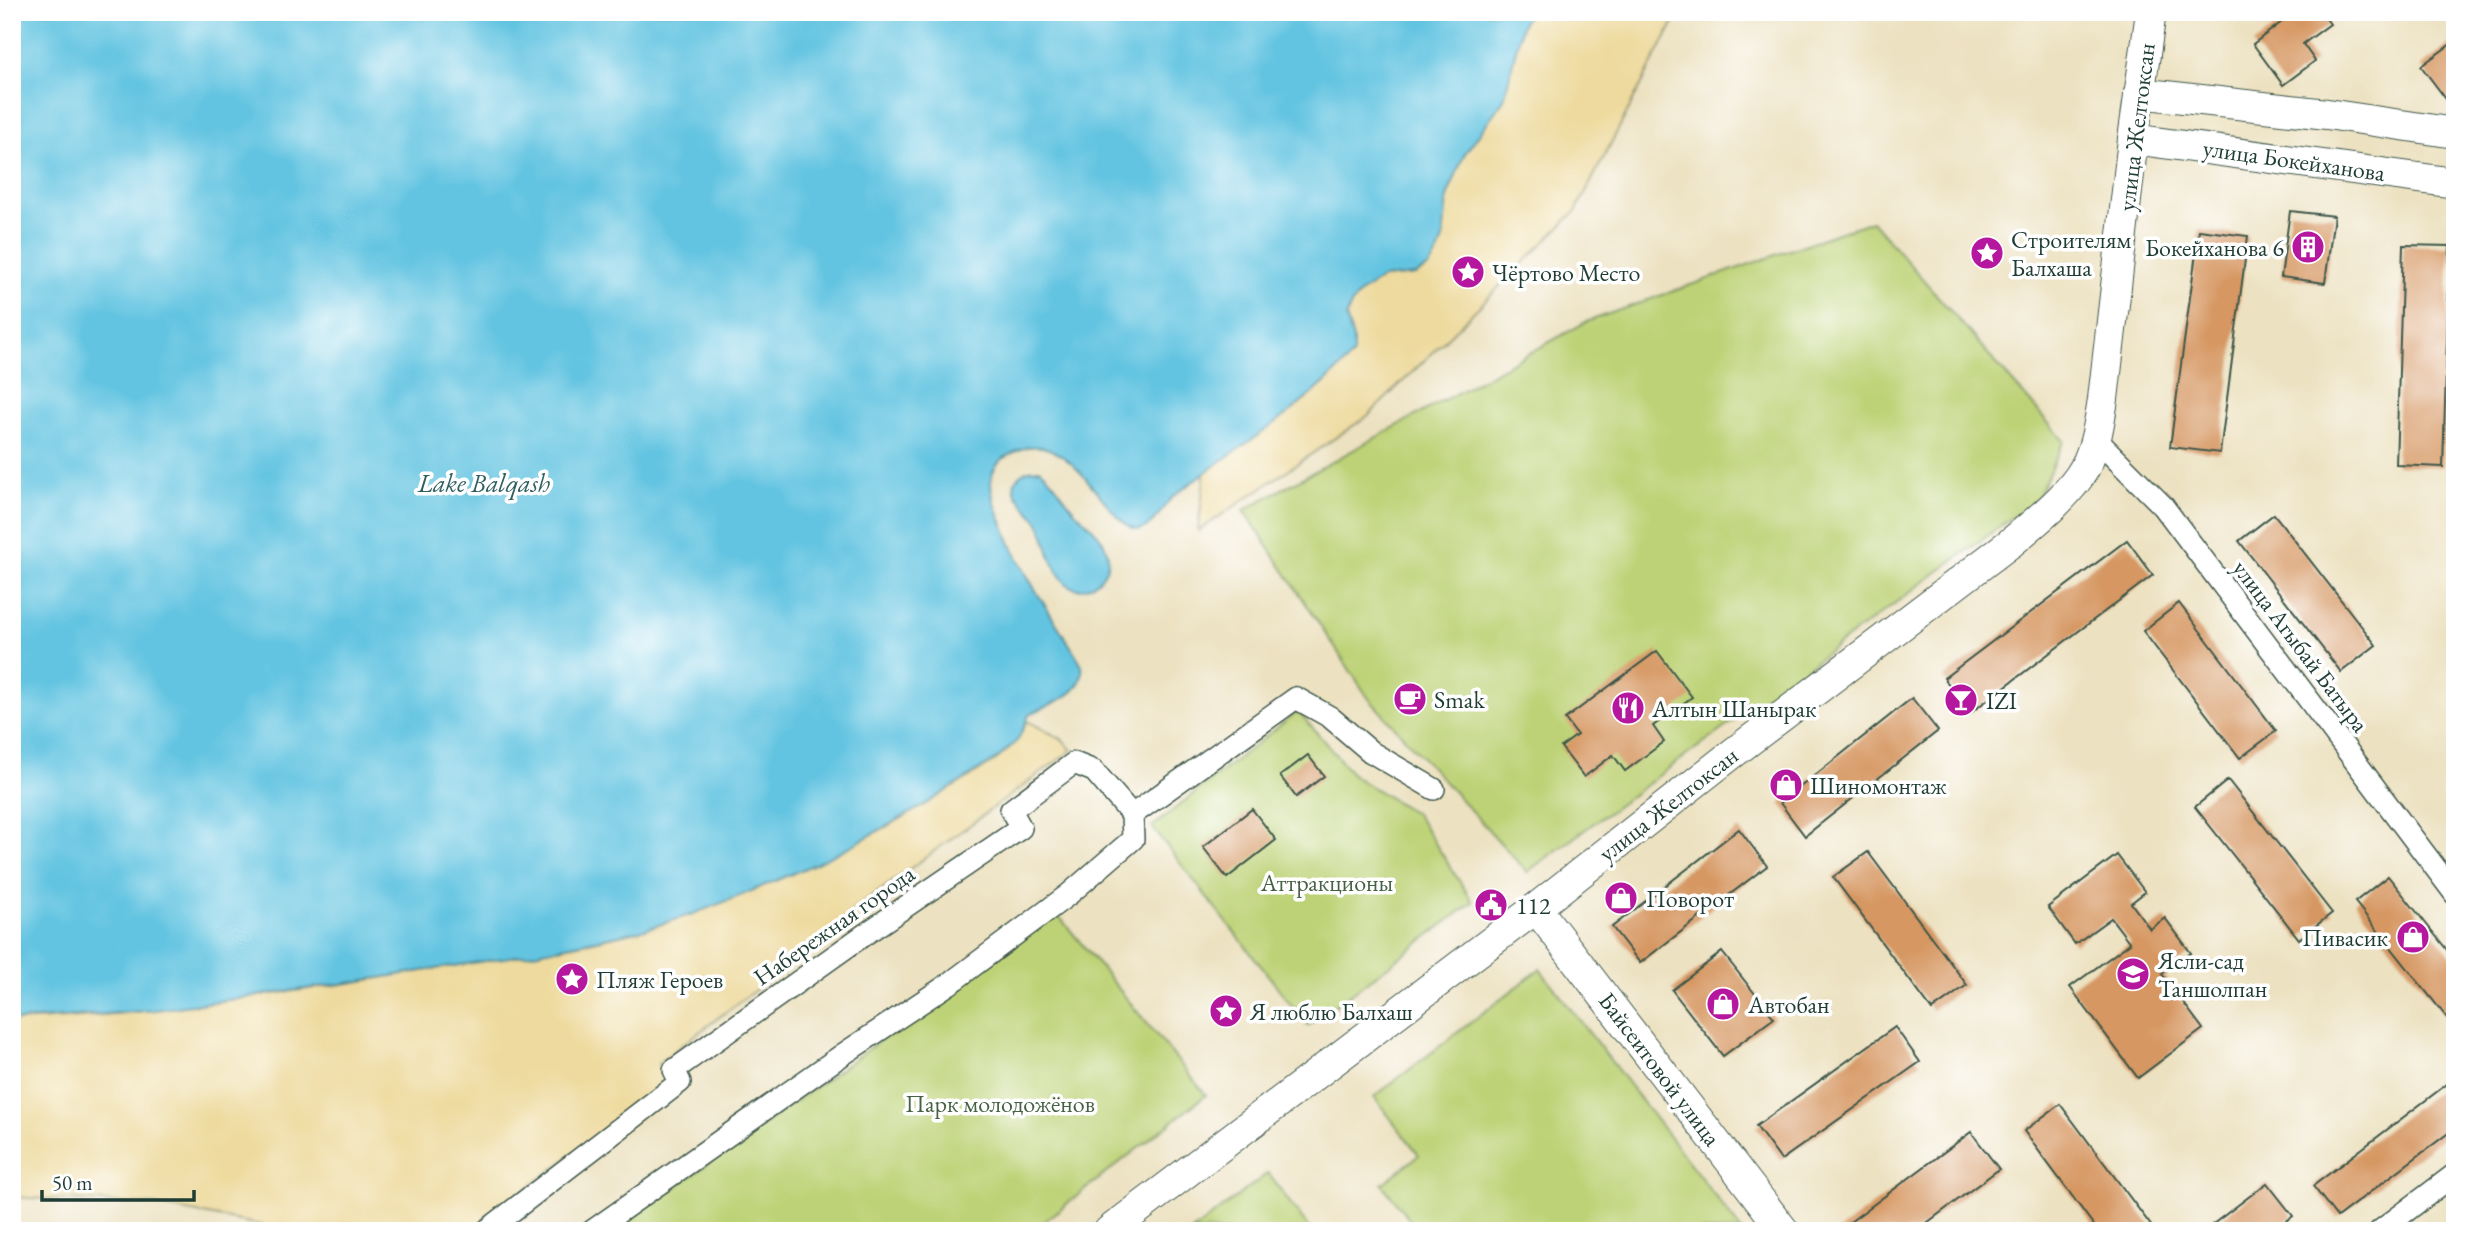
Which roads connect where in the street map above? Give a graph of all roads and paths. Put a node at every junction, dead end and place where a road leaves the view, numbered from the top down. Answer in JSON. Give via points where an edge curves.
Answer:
{"nodes":[{"id":1,"x":2151,"y":12,"type":"edge"},
{"id":2,"x":2139,"y":93,"type":"junction"},
{"id":3,"x":2455,"y":134,"type":"edge"},
{"id":4,"x":2133,"y":139,"type":"junction"},
{"id":5,"x":2455,"y":183,"type":"edge"},
{"id":6,"x":2096,"y":439,"type":"junction"},
{"id":7,"x":1434,"y":789,"type":"dead end"},
{"id":8,"x":1132,"y":815,"type":"junction"},
{"id":9,"x":2455,"y":894,"type":"edge"},
{"id":10,"x":1536,"y":908,"type":"junction"},
{"id":11,"x":2455,"y":1174,"type":"edge"},
{"id":12,"x":486,"y":1231,"type":"edge"},
{"id":13,"x":592,"y":1231,"type":"edge"},
{"id":14,"x":1109,"y":1231,"type":"edge"},
{"id":15,"x":1784,"y":1231,"type":"edge"},
{"id":16,"x":2380,"y":1231,"type":"edge"}],
"edges":[{"from":1,"to":2,"type":"street","name":"улица Желтоксан"},
{"from":2,"to":3,"type":"street","name":"улица Бокейханова"},
{"from":2,"to":4,"type":"street","name":"улица Желтоксан"},
{"from":4,"to":5,"type":"street","name":"улица Бокейханова"},
{"from":4,"to":6,"type":"street","name":"улица Желтоксан"},
{"from":6,"to":9,"type":"street","name":"улица Агыбай Батыра","via":[[2163,506]]},
{"from":6,"to":10,"type":"street","name":"улица Желтоксан","via":[[2081,475],[2013,541]]},
{"from":7,"to":8,"type":"street","via":[[1371,752],[1330,717],[1296,698]]},
{"from":8,"to":12,"type":"street","name":"Набережная города","via":[[1094,771],[1073,763],[1011,810],[1021,828],[674,1070],[681,1082]]},
{"from":8,"to":13,"type":"street","via":[[1133,839],[1068,895],[949,984]]},
{"from":10,"to":14,"type":"street","name":"улица Желтоксан"},
{"from":10,"to":15,"type":"street","name":"Байсеитовой улица"},
{"from":11,"to":16,"type":"street"}]}
